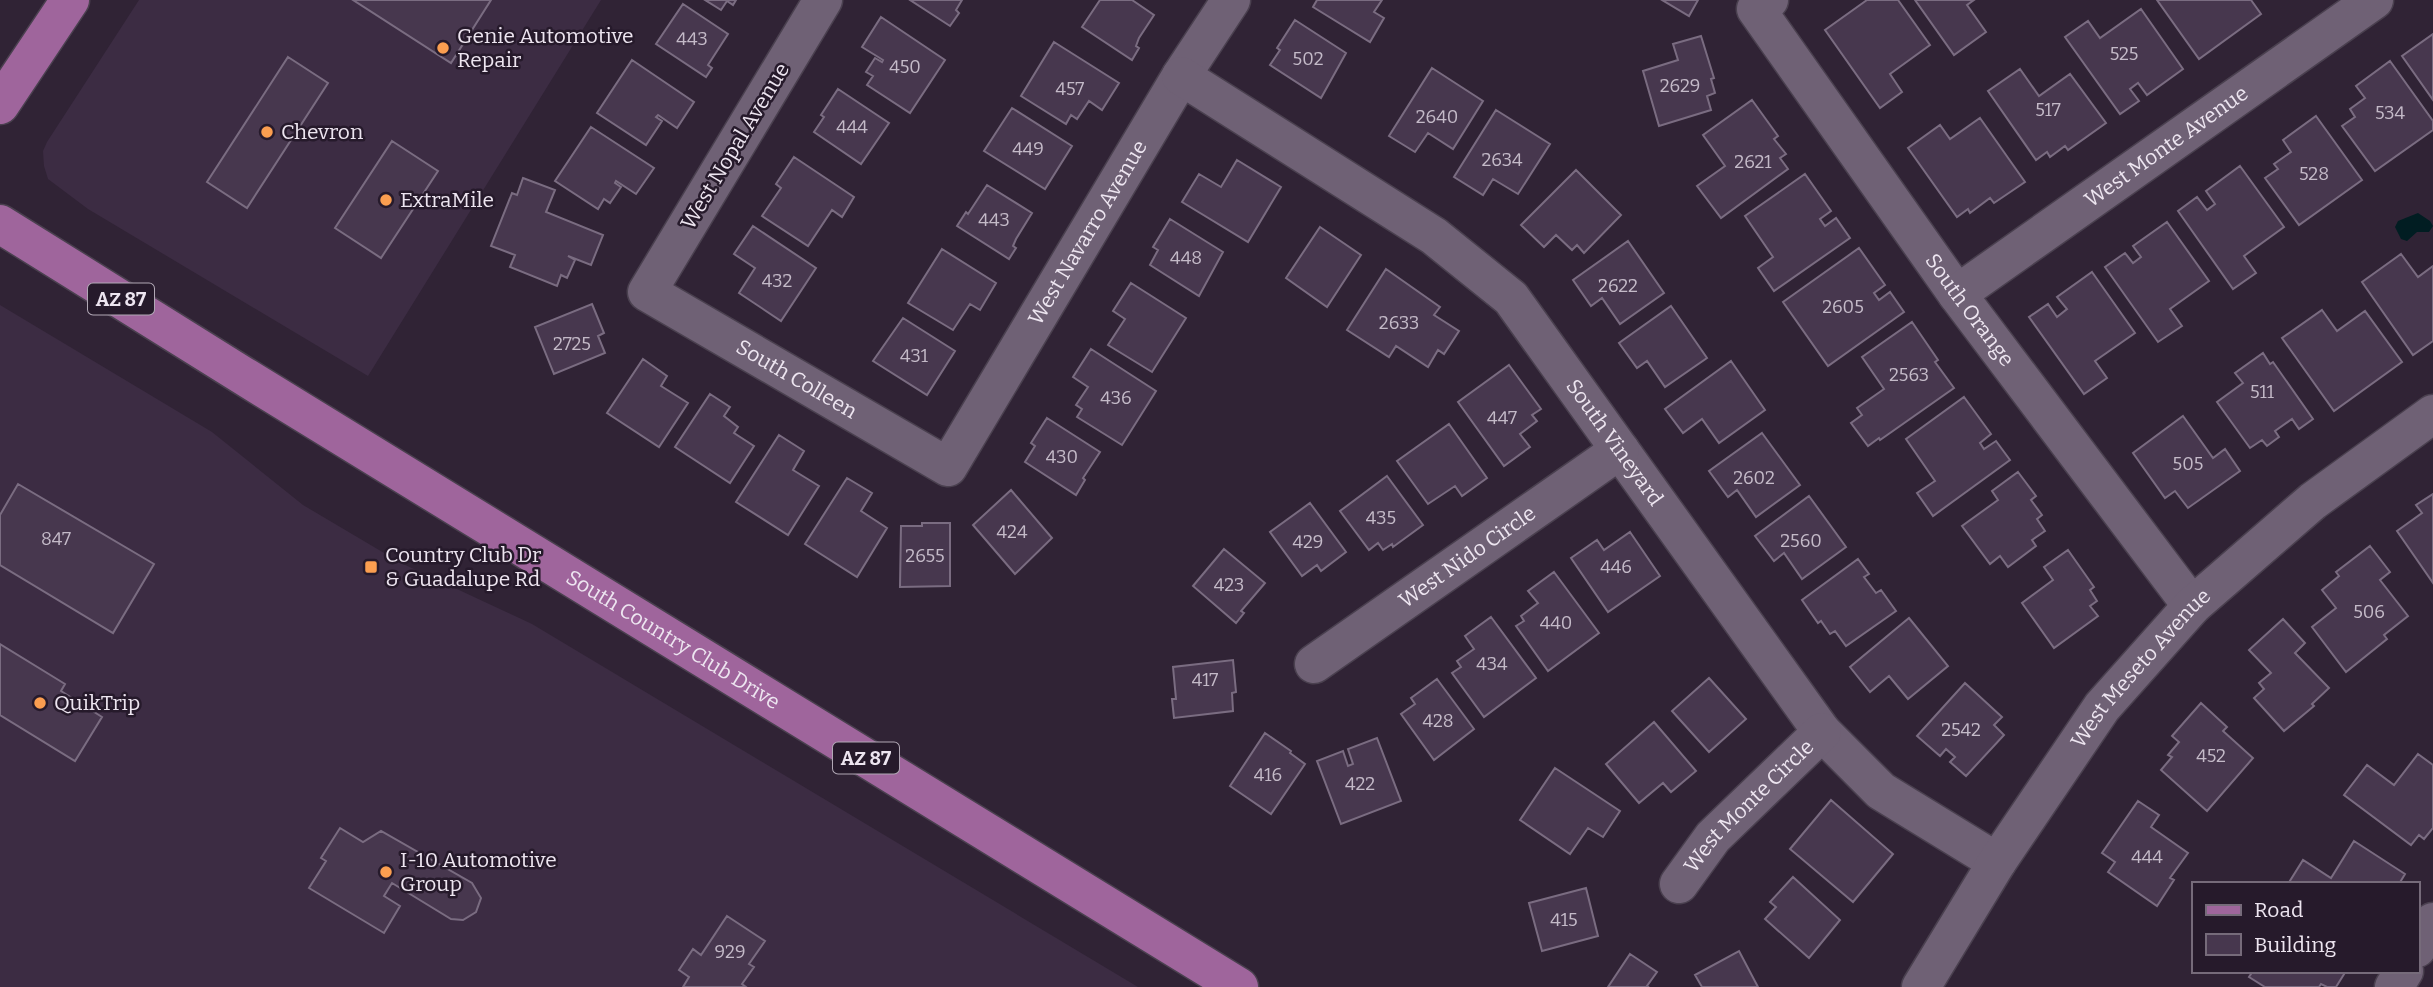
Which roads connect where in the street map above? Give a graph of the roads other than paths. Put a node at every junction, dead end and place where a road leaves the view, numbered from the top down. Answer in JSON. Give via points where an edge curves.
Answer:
{"nodes":[{"id":1,"x":70,"y":0,"type":"edge"},
{"id":2,"x":823,"y":0,"type":"edge"},
{"id":3,"x":1231,"y":0,"type":"edge"},
{"id":4,"x":2374,"y":0,"type":"edge"},
{"id":5,"x":1762,"y":4,"type":"edge"},
{"id":6,"x":1181,"y":76,"type":"junction"},
{"id":7,"x":0,"y":106,"type":"edge"},
{"id":8,"x":0,"y":224,"type":"edge"},
{"id":9,"x":647,"y":292,"type":"joint"},
{"id":10,"x":1956,"y":294,"type":"junction"},
{"id":11,"x":2433,"y":414,"type":"edge"},
{"id":12,"x":1620,"y":450,"type":"junction"},
{"id":13,"x":948,"y":467,"type":"joint"},
{"id":14,"x":2192,"y":606,"type":"junction"},
{"id":15,"x":1314,"y":664,"type":"dead end"},
{"id":16,"x":1822,"y":733,"type":"junction"},
{"id":17,"x":1997,"y":863,"type":"junction"},
{"id":18,"x":1678,"y":884,"type":"dead end"},
{"id":19,"x":2433,"y":922,"type":"edge"},
{"id":20,"x":2419,"y":945,"type":"edge"},
{"id":21,"x":1239,"y":987,"type":"edge"},
{"id":22,"x":1922,"y":987,"type":"edge"}],
"edges":[{"from":1,"to":7,"type":"main road"},
{"from":2,"to":9,"type":"street","name":"West Nopal Avenue"},
{"from":3,"to":6,"type":"street","name":"West Navarro Avenue"},
{"from":4,"to":10,"type":"street","name":"West Monte Avenue"},
{"from":5,"to":10,"type":"street","name":"South Orange"},
{"from":6,"to":12,"type":"street","name":"South Vineyard","via":[[1434,236],[1511,298]]},
{"from":6,"to":13,"type":"street","name":"West Navarro Avenue"},
{"from":8,"to":21,"type":"main road","name":"South Country Club Drive","number":"AZ 87"},
{"from":9,"to":13,"type":"street","name":"South Colleen"},
{"from":10,"to":14,"type":"street","name":"South Orange"},
{"from":11,"to":14,"type":"street","name":"West Meseto Avenue","via":[[2313,501]]},
{"from":12,"to":15,"type":"street","name":"West Nido Circle"},
{"from":12,"to":16,"type":"street","name":"South Vineyard"},
{"from":14,"to":17,"type":"street","name":"West Meseto Avenue","via":[[2102,707]]},
{"from":16,"to":17,"type":"street","name":"South Vineyard","via":[[1881,791]]},
{"from":16,"to":18,"type":"street","name":"West Monte Circle","via":[[1713,837]]},
{"from":17,"to":22,"type":"street","name":"West Meseto Avenue"},
{"from":19,"to":20,"type":"street"}]}
